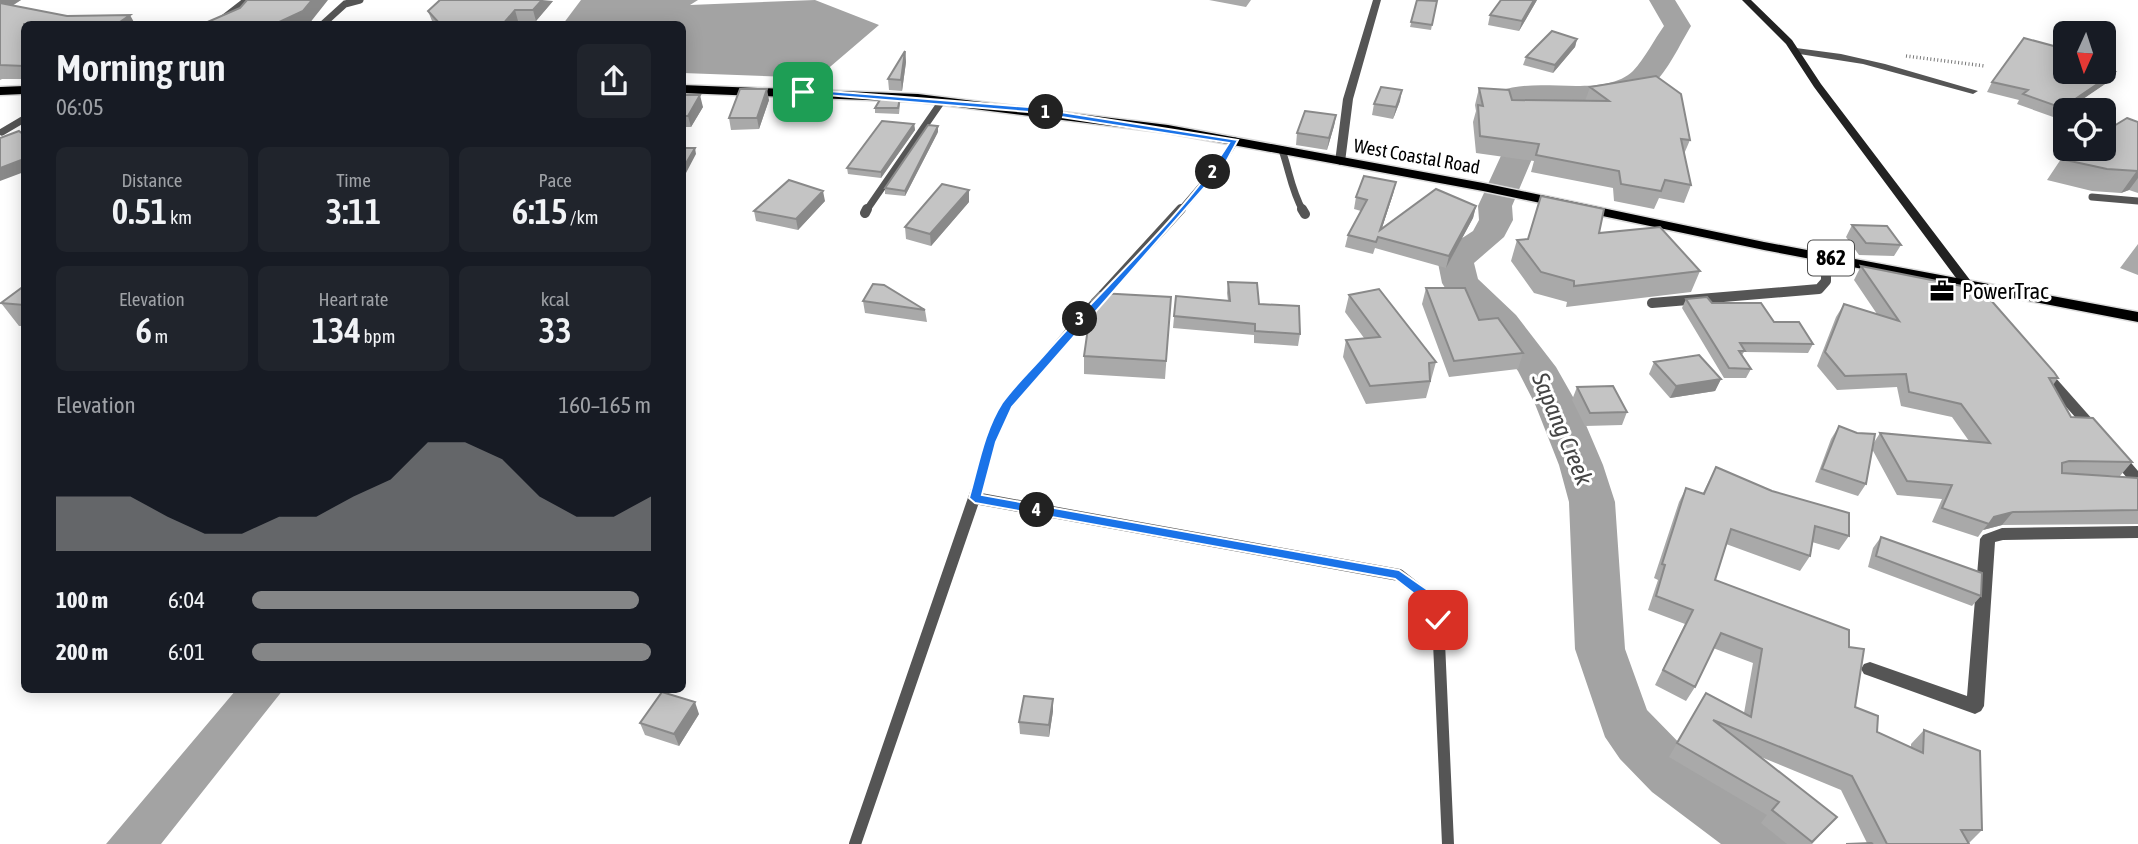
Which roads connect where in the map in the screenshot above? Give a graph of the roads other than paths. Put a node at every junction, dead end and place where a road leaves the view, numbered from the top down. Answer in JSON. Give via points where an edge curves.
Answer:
{"nodes":[{"id":1,"x":247,"y":0,"type":"edge"},
{"id":2,"x":360,"y":0,"type":"edge"},
{"id":3,"x":1377,"y":0,"type":"edge"},
{"id":4,"x":1746,"y":0,"type":"edge"},
{"id":5,"x":220,"y":21,"type":"edge"},
{"id":6,"x":326,"y":21,"type":"edge"},
{"id":7,"x":1796,"y":51,"type":"junction"},
{"id":8,"x":686,"y":89,"type":"edge"},
{"id":9,"x":21,"y":90,"type":"edge"},
{"id":10,"x":0,"y":91,"type":"edge"},
{"id":11,"x":1973,"y":91,"type":"dead end"},
{"id":12,"x":942,"y":102,"type":"junction"},
{"id":13,"x":21,"y":121,"type":"edge"},
{"id":14,"x":2,"y":132,"type":"dead end"},
{"id":15,"x":1235,"y":141,"type":"junction"},
{"id":16,"x":1282,"y":150,"type":"junction"},
{"id":17,"x":1340,"y":162,"type":"junction"},
{"id":18,"x":2092,"y":197,"type":"dead end"},
{"id":19,"x":2138,"y":201,"type":"edge"},
{"id":20,"x":865,"y":213,"type":"dead end"},
{"id":21,"x":1305,"y":214,"type":"dead end"},
{"id":22,"x":1826,"y":257,"type":"junction"},
{"id":23,"x":1966,"y":283,"type":"junction"},
{"id":24,"x":1652,"y":303,"type":"dead end"},
{"id":25,"x":1984,"y":304,"type":"edge"},
{"id":26,"x":2138,"y":317,"type":"edge"},
{"id":27,"x":2029,"y":356,"type":"edge"},
{"id":28,"x":2134,"y":483,"type":"edge"},
{"id":29,"x":975,"y":498,"type":"junction"},
{"id":30,"x":2138,"y":532,"type":"edge"},
{"id":31,"x":1870,"y":669,"type":"dead end"},
{"id":32,"x":855,"y":844,"type":"edge"},
{"id":33,"x":1448,"y":844,"type":"edge"}],
"edges":[{"from":1,"to":5,"type":"lane"},
{"from":2,"to":6,"type":"lane","via":[[338,9]]},
{"from":3,"to":17,"type":"street","via":[[1348,99]]},
{"from":4,"to":7,"type":"street"},
{"from":7,"to":11,"type":"street","via":[[1891,67]]},
{"from":7,"to":23,"type":"street"},
{"from":8,"to":12,"type":"main road","name":"West Coastal Road","number":"862"},
{"from":9,"to":10,"type":"main road"},
{"from":12,"to":15,"type":"main road","name":"West Coastal Road","number":"862","via":[[1029,110]]},
{"from":12,"to":20,"type":"lane"},
{"from":13,"to":14,"type":"lane"},
{"from":15,"to":16,"type":"main road","name":"West Coastal Road","number":"862"},
{"from":15,"to":29,"type":"lane","via":[[1155,240],[1007,405],[990,442]]},
{"from":16,"to":17,"type":"main road","name":"West Coastal Road","number":"862"},
{"from":16,"to":21,"type":"lane","via":[[1290,187]]},
{"from":17,"to":22,"type":"main road","name":"West Coastal Road","number":"862"},
{"from":18,"to":19,"type":"lane"},
{"from":22,"to":23,"type":"main road","name":"West Coastal Road","number":"862"},
{"from":22,"to":24,"type":"lane","via":[[1826,281],[1819,289]]},
{"from":23,"to":25,"type":"street"},
{"from":23,"to":26,"type":"main road","name":"West Coastal Road","number":"862"},
{"from":27,"to":28,"type":"street"},
{"from":29,"to":32,"type":"lane"},
{"from":29,"to":33,"type":"lane","via":[[1399,575],[1427,597],[1438,620]]},
{"from":30,"to":31,"type":"street","via":[[2001,534],[1988,539],[1975,706]]}]}
